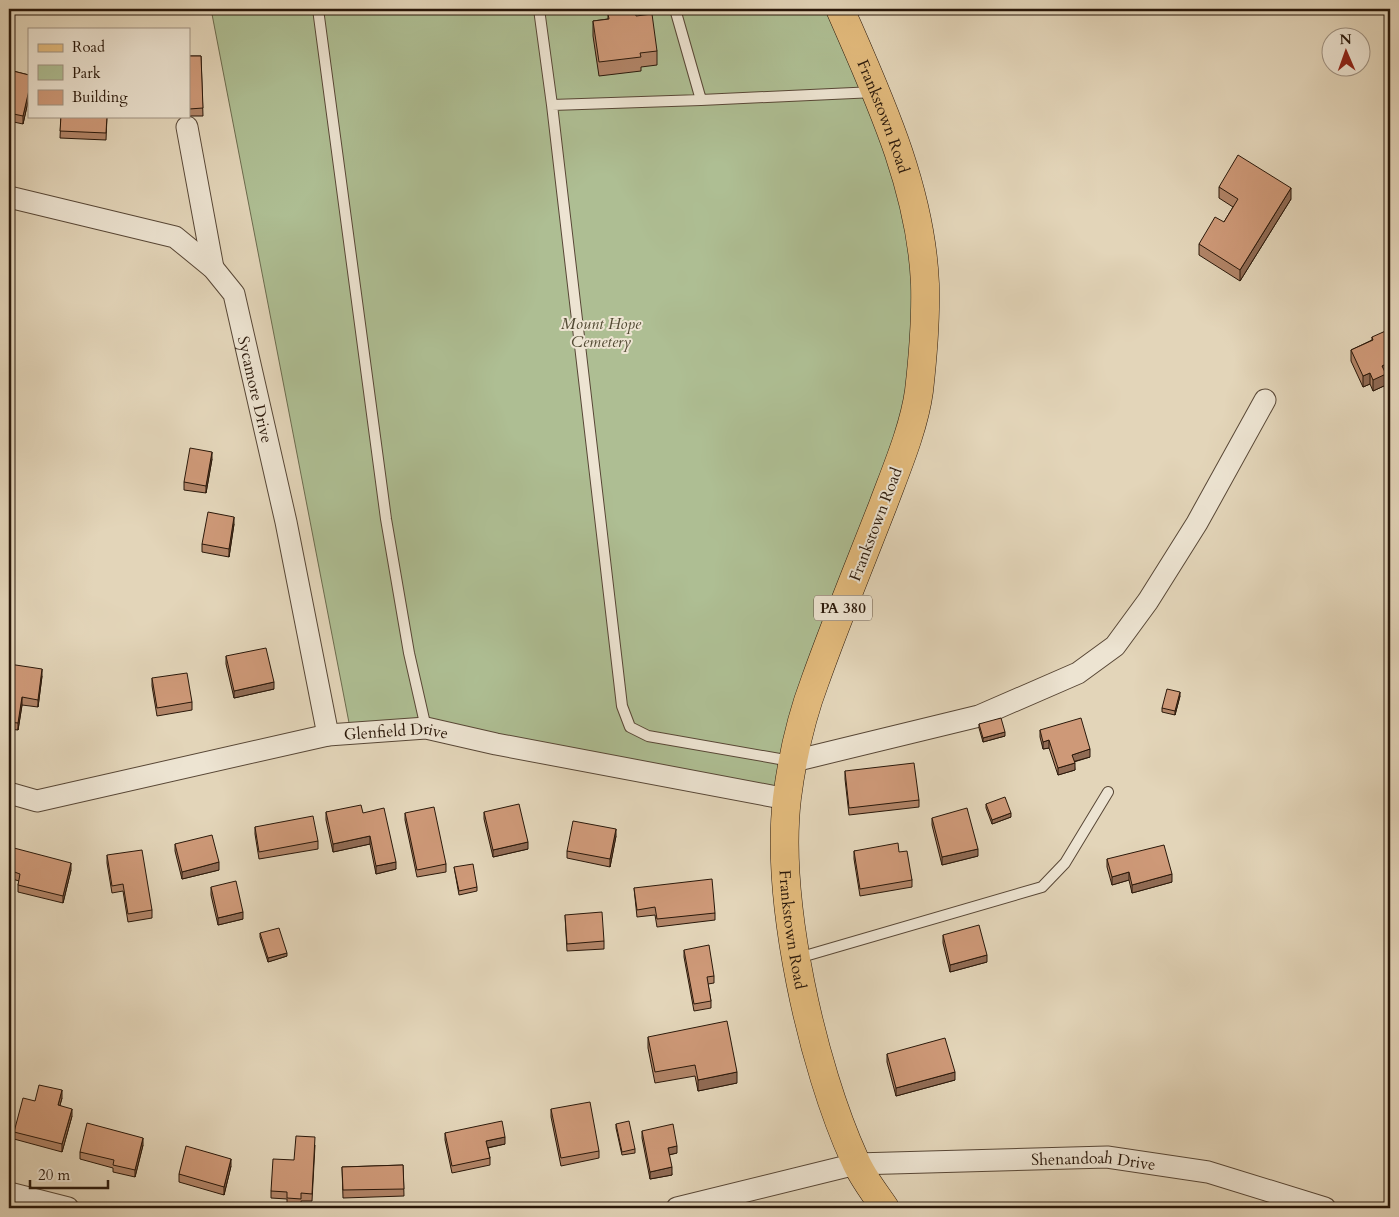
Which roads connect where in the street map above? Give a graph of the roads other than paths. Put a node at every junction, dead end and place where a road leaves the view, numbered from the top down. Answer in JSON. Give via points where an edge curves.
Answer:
{"nodes":[{"id":1,"x":318,"y":9,"type":"edge"},
{"id":2,"x":540,"y":9,"type":"edge"},
{"id":3,"x":675,"y":9,"type":"edge"},
{"id":4,"x":840,"y":9,"type":"edge"},
{"id":5,"x":876,"y":92,"type":"junction"},
{"id":6,"x":701,"y":100,"type":"junction"},
{"id":7,"x":552,"y":105,"type":"junction"},
{"id":8,"x":187,"y":127,"type":"dead end"},
{"id":9,"x":9,"y":197,"type":"edge"},
{"id":10,"x":213,"y":268,"type":"junction"},
{"id":11,"x":1265,"y":400,"type":"dead end"},
{"id":12,"x":426,"y":728,"type":"junction"},
{"id":13,"x":328,"y":734,"type":"junction"},
{"id":14,"x":794,"y":761,"type":"junction"},
{"id":15,"x":1108,"y":792,"type":"dead end"},
{"id":16,"x":9,"y":793,"type":"edge"},
{"id":17,"x":787,"y":799,"type":"junction"},
{"id":18,"x":798,"y":958,"type":"junction"},
{"id":19,"x":856,"y":1164,"type":"junction"},
{"id":20,"x":9,"y":1194,"type":"edge"},
{"id":21,"x":68,"y":1208,"type":"edge"},
{"id":22,"x":676,"y":1208,"type":"edge"},
{"id":23,"x":885,"y":1208,"type":"edge"},
{"id":24,"x":1325,"y":1208,"type":"edge"}],
"edges":[{"from":1,"to":12,"type":"lane","via":[[386,519],[409,653]]},
{"from":2,"to":7,"type":"lane"},
{"from":3,"to":6,"type":"lane"},
{"from":4,"to":5,"type":"main road","name":"Frankstown Road","number":"PA 380"},
{"from":5,"to":6,"type":"lane"},
{"from":5,"to":14,"type":"main road","name":"Frankstown Road","number":"PA 380","via":[[909,188],[920,241],[925,284],[918,395],[899,464],[814,684]]},
{"from":6,"to":7,"type":"lane"},
{"from":7,"to":14,"type":"lane","via":[[622,706],[630,727],[648,736]]},
{"from":8,"to":10,"type":"street"},
{"from":9,"to":10,"type":"street","name":"Sycamore Drive","via":[[176,237]]},
{"from":10,"to":13,"type":"street","name":"Sycamore Drive","via":[[234,294],[286,522]]},
{"from":11,"to":14,"type":"street","via":[[1197,523],[1115,646],[1078,673],[978,716]]},
{"from":12,"to":13,"type":"street","name":"Glenfield Drive"},
{"from":12,"to":17,"type":"street","name":"Glenfield Drive"},
{"from":13,"to":16,"type":"street","name":"Glenfield Drive","via":[[37,801]]},
{"from":14,"to":17,"type":"main road","name":"Frankstown Road","number":"PA 380"},
{"from":15,"to":18,"type":"lane","via":[[1065,863],[1042,887]]},
{"from":17,"to":18,"type":"main road","name":"Frankstown Road","number":"PA 380","via":[[789,903]]},
{"from":18,"to":19,"type":"main road","name":"Frankstown Road","number":"PA 380","via":[[817,1050],[837,1117]]},
{"from":19,"to":22,"type":"street","name":"Shenandoah Drive"},
{"from":19,"to":23,"type":"main road","name":"Frankstown Road","number":"PA 380"},
{"from":19,"to":24,"type":"street","name":"Shenandoah Drive","via":[[1107,1157],[1208,1172]]},
{"from":20,"to":21,"type":"street"}]}
